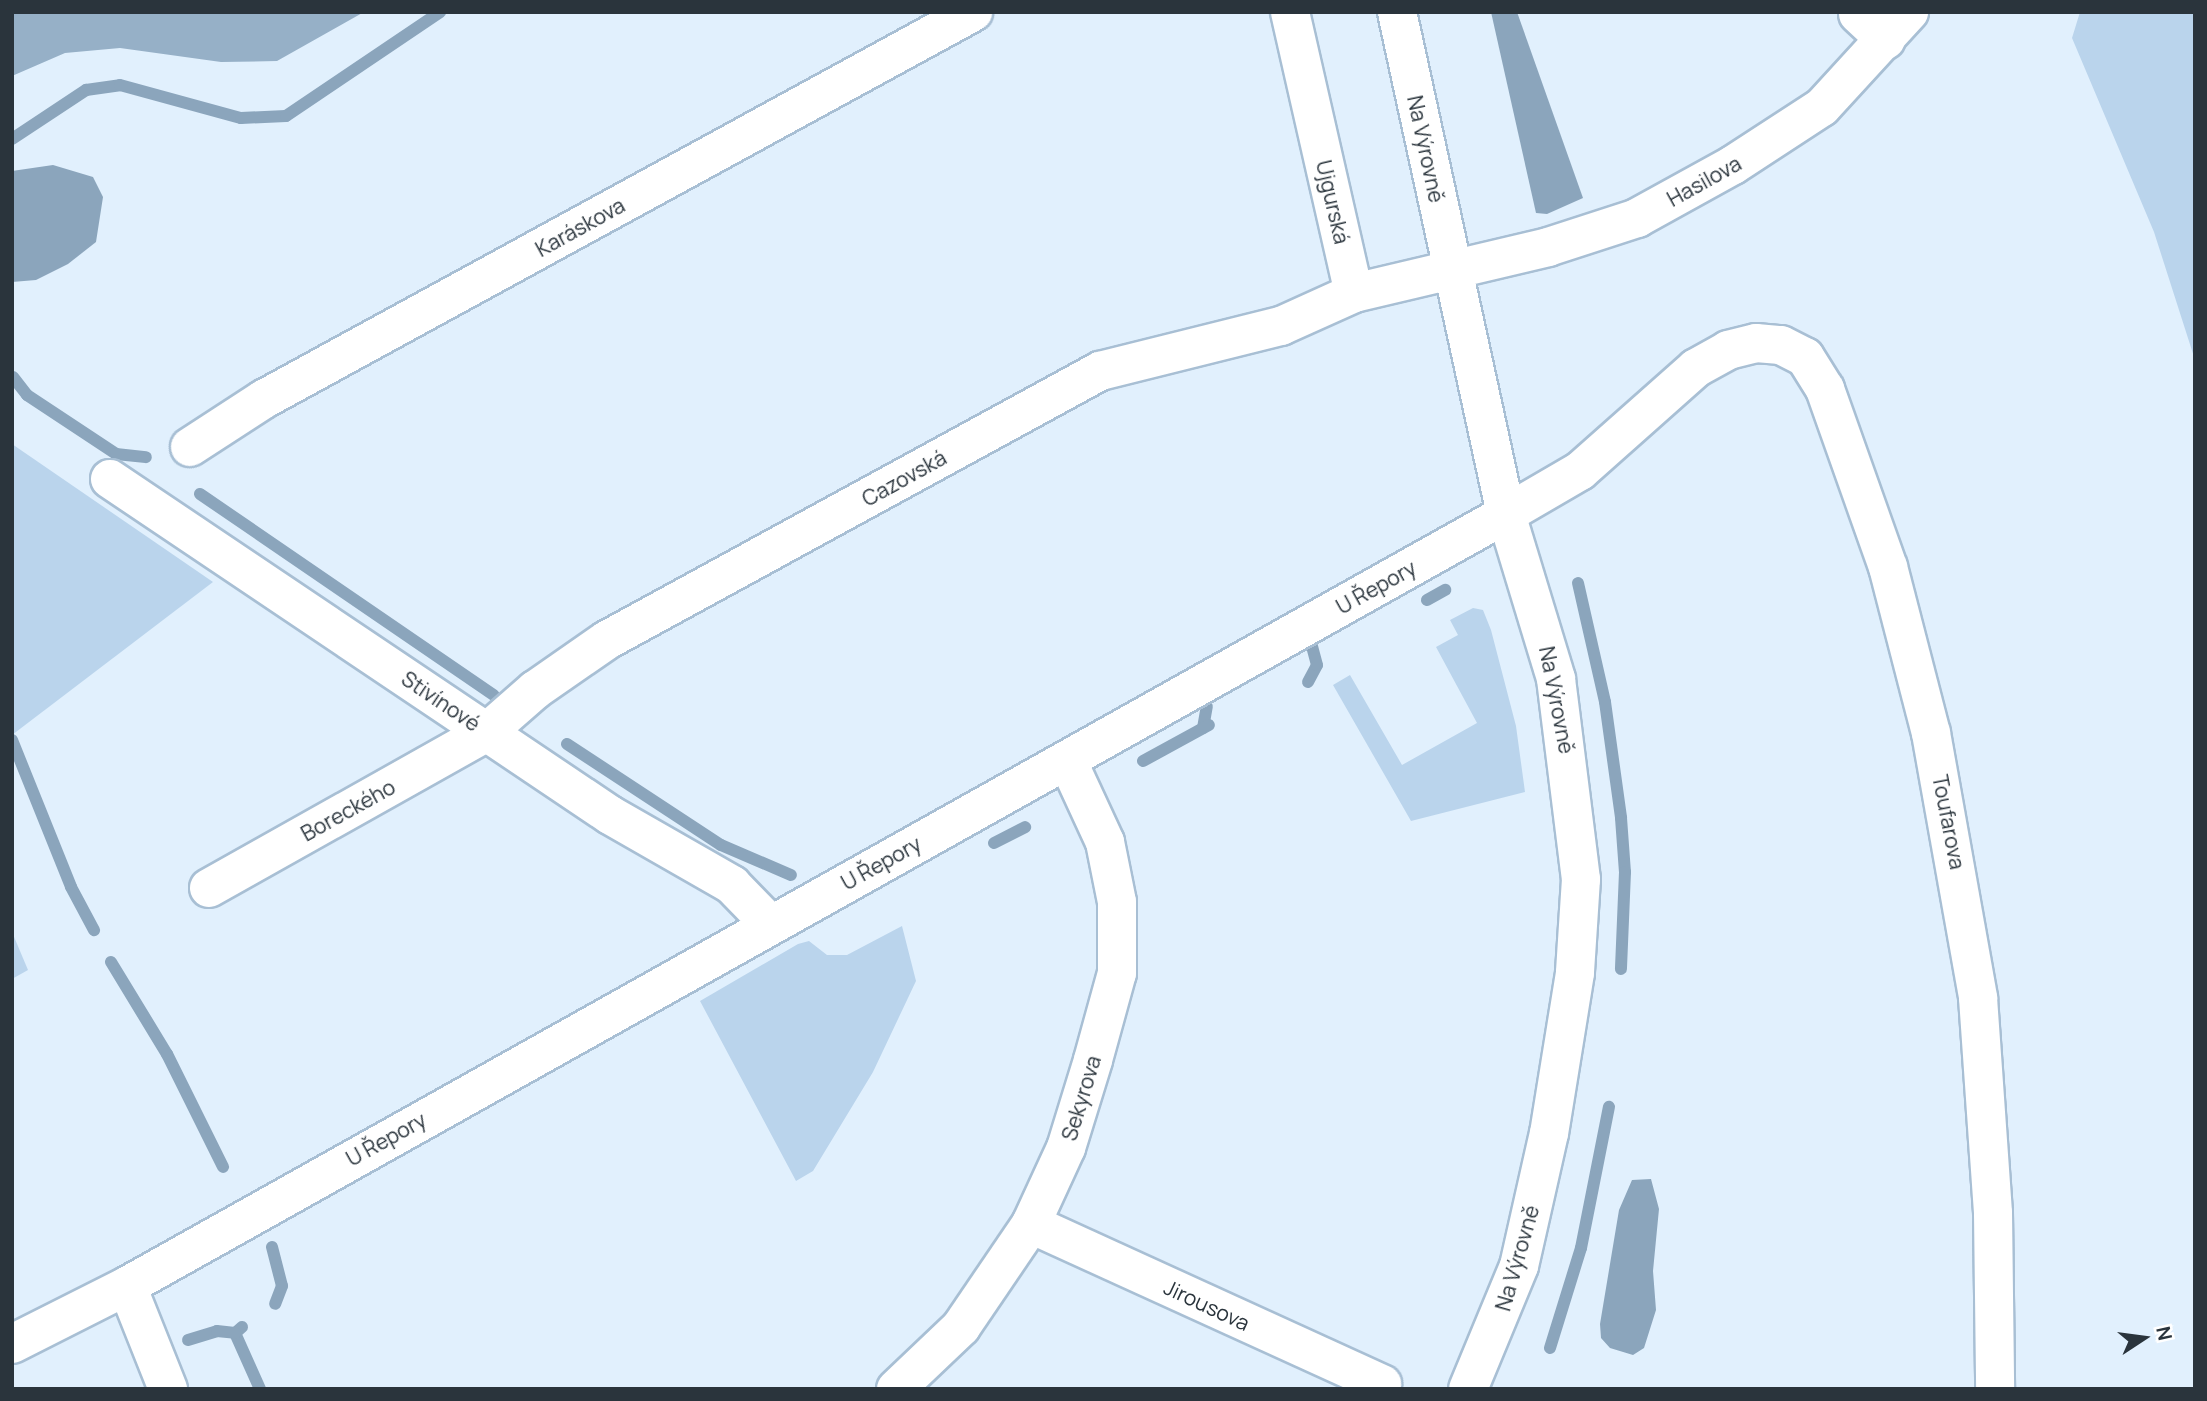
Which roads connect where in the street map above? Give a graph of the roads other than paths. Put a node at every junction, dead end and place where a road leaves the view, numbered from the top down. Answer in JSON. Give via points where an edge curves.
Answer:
{"nodes":[{"id":1,"x":973,"y":12,"type":"edge"},
{"id":2,"x":1290,"y":12,"type":"edge"},
{"id":3,"x":1397,"y":12,"type":"edge"},
{"id":4,"x":1858,"y":14,"type":"edge"},
{"id":5,"x":1897,"y":26,"type":"edge"},
{"id":6,"x":1453,"y":269,"type":"junction"},
{"id":7,"x":1354,"y":293,"type":"junction"},
{"id":8,"x":1728,"y":349,"type":"joint"},
{"id":9,"x":190,"y":447,"type":"dead end"},
{"id":10,"x":110,"y":479,"type":"dead end"},
{"id":11,"x":1506,"y":514,"type":"junction"},
{"id":12,"x":487,"y":732,"type":"junction"},
{"id":13,"x":1068,"y":762,"type":"junction"},
{"id":14,"x":209,"y":888,"type":"dead end"},
{"id":15,"x":770,"y":924,"type":"junction"},
{"id":16,"x":1031,"y":1224,"type":"junction"},
{"id":17,"x":127,"y":1286,"type":"junction"},
{"id":18,"x":12,"y":1345,"type":"edge"},
{"id":19,"x":1382,"y":1384,"type":"dead end"},
{"id":20,"x":168,"y":1389,"type":"edge"},
{"id":21,"x":896,"y":1389,"type":"edge"},
{"id":22,"x":1468,"y":1389,"type":"edge"},
{"id":23,"x":1995,"y":1389,"type":"edge"}],
"edges":[{"from":1,"to":9,"type":"street","name":"Karáskova","via":[[276,393]]},
{"from":2,"to":7,"type":"street","name":"Ujgurská"},
{"from":3,"to":6,"type":"street","name":"Na Výrovně"},
{"from":4,"to":5,"type":"street"},
{"from":5,"to":6,"type":"street","name":"Hasilova","via":[[1822,107],[1733,166],[1637,218],[1548,247]]},
{"from":6,"to":7,"type":"street"},
{"from":6,"to":11,"type":"street","name":"Na Výrovně"},
{"from":7,"to":12,"type":"street","name":"Cazovská","via":[[1281,326],[1100,371],[607,640],[535,690]]},
{"from":8,"to":11,"type":"street","name":"U Řepory","via":[[1696,368],[1580,471]]},
{"from":8,"to":23,"type":"street","name":"Toufarova","via":[[1756,343],[1781,345],[1805,357],[1825,389],[1888,567],[1931,733],[1978,998],[1993,1213]]},
{"from":10,"to":12,"type":"street","name":"Stivínové"},
{"from":11,"to":13,"type":"street","name":"U Řepory"},
{"from":11,"to":22,"type":"street","name":"Na Výrovně","via":[[1556,679],[1581,879],[1575,973],[1549,1133],[1519,1266]]},
{"from":12,"to":14,"type":"street","name":"Boreckého"},
{"from":12,"to":15,"type":"street","name":"Stivínové","via":[[610,815],[732,885]]},
{"from":13,"to":15,"type":"street","name":"U Řepory"},
{"from":13,"to":16,"type":"street","name":"Sekyrova","via":[[1105,842],[1117,902],[1117,973],[1066,1147]]},
{"from":15,"to":17,"type":"street","name":"U Řepory"},
{"from":16,"to":19,"type":"street","name":"Jirousova"},
{"from":16,"to":21,"type":"street","name":"Sekyrova","via":[[961,1327]]},
{"from":17,"to":18,"type":"street","name":"U Řepory"},
{"from":17,"to":20,"type":"street"}]}
